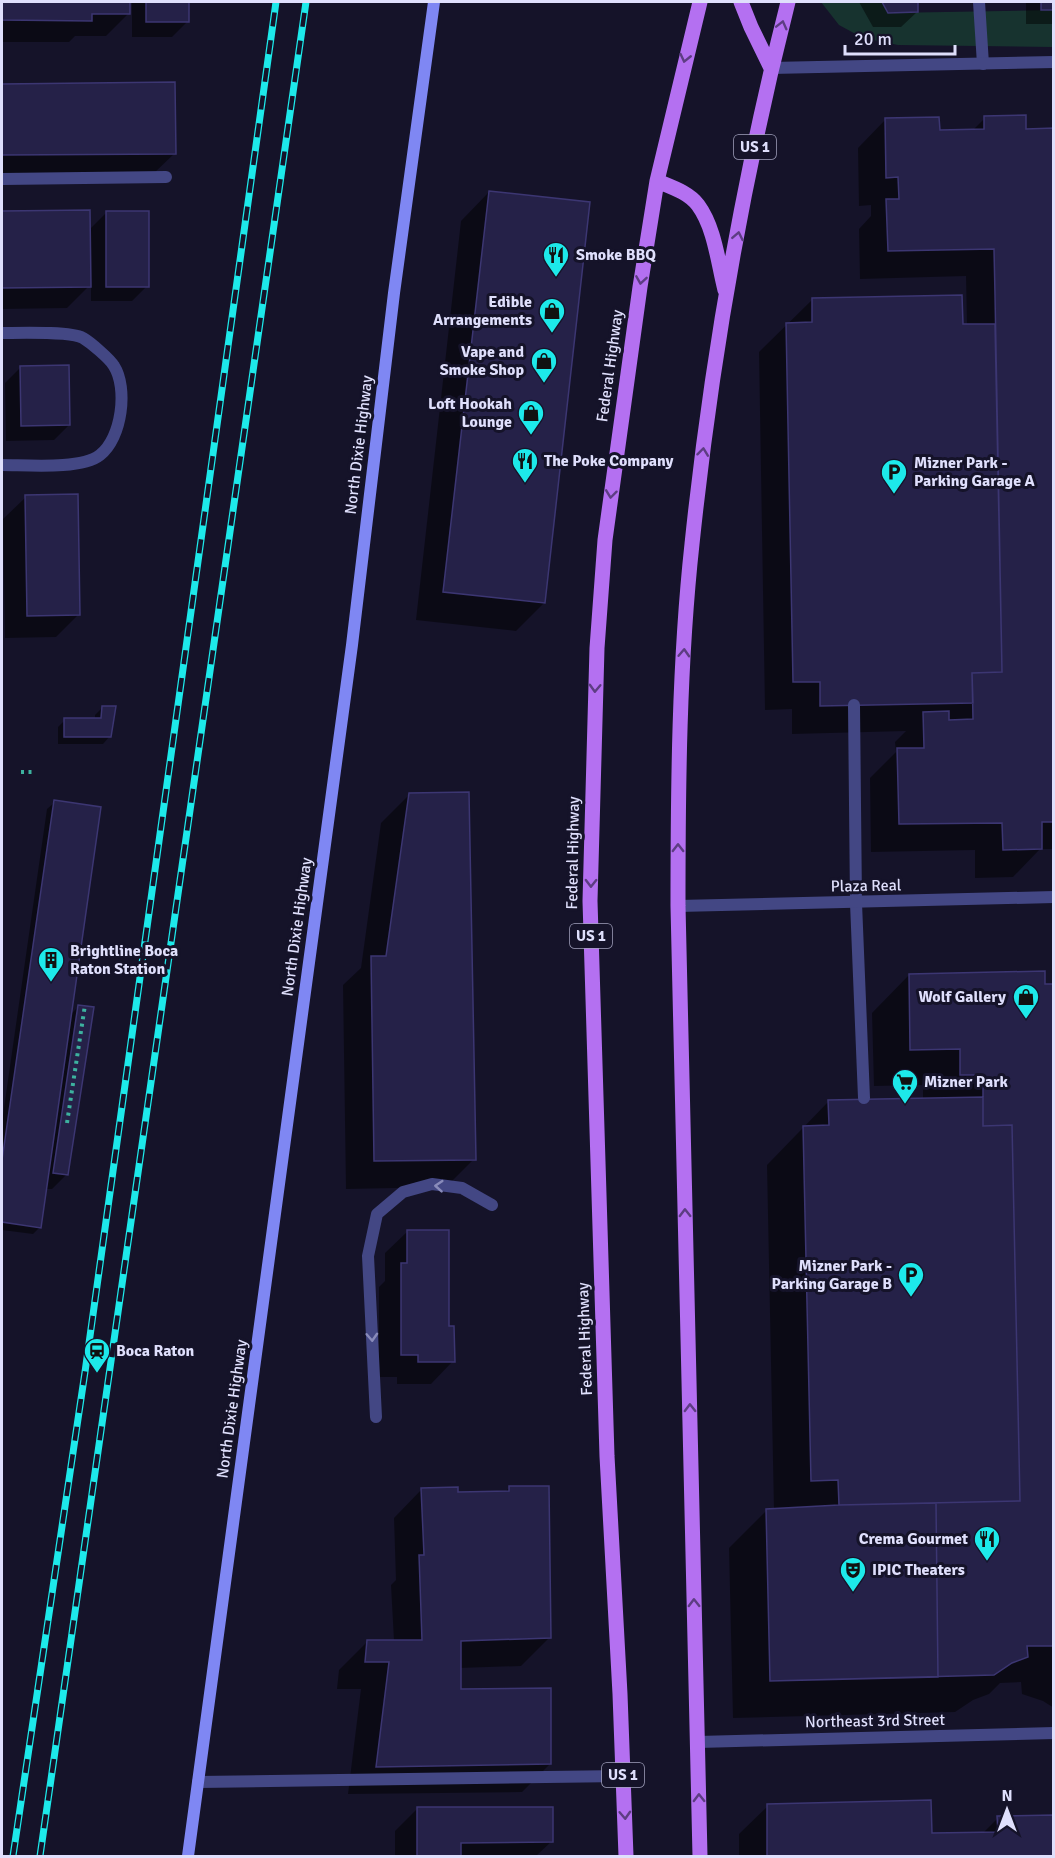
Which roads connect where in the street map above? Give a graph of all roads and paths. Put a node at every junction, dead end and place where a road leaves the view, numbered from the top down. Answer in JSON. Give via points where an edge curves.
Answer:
{"nodes":[{"id":1,"x":434,"y":2,"type":"edge"},
{"id":2,"x":700,"y":2,"type":"edge"},
{"id":3,"x":741,"y":2,"type":"edge"},
{"id":4,"x":788,"y":2,"type":"edge"},
{"id":5,"x":979,"y":2,"type":"edge"},
{"id":6,"x":1053,"y":63,"type":"edge"},
{"id":7,"x":983,"y":64,"type":"junction"},
{"id":8,"x":771,"y":68,"type":"junction"},
{"id":9,"x":166,"y":177,"type":"dead end"},
{"id":10,"x":2,"y":179,"type":"edge"},
{"id":11,"x":657,"y":181,"type":"junction"},
{"id":12,"x":726,"y":294,"type":"junction"},
{"id":13,"x":2,"y":333,"type":"edge"},
{"id":14,"x":2,"y":465,"type":"edge"},
{"id":15,"x":854,"y":705,"type":"dead end"},
{"id":16,"x":21,"y":772,"type":"dead end"},
{"id":17,"x":32,"y":772,"type":"dead end"},
{"id":18,"x":1053,"y":897,"type":"edge"},
{"id":19,"x":856,"y":903,"type":"junction"},
{"id":20,"x":678,"y":906,"type":"junction"},
{"id":21,"x":85,"y":1005,"type":"dead end"},
{"id":22,"x":864,"y":1098,"type":"dead end"},
{"id":23,"x":67,"y":1123,"type":"dead end"},
{"id":24,"x":492,"y":1205,"type":"dead end"},
{"id":25,"x":376,"y":1417,"type":"dead end"},
{"id":26,"x":1053,"y":1733,"type":"edge"},
{"id":27,"x":698,"y":1742,"type":"junction"},
{"id":28,"x":623,"y":1776,"type":"junction"},
{"id":29,"x":198,"y":1782,"type":"junction"},
{"id":30,"x":188,"y":1857,"type":"edge"},
{"id":31,"x":626,"y":1857,"type":"edge"},
{"id":32,"x":700,"y":1857,"type":"edge"}],
"edges":[{"from":1,"to":29,"type":"main road","name":"North Dixie Highway","via":[[352,645]]},
{"from":2,"to":11,"type":"main road","name":"Federal Highway","number":"US 1","one_way":true},
{"from":3,"to":8,"type":"main road"},
{"from":8,"to":4,"type":"main road","number":"US 1","one_way":true},
{"from":5,"to":7,"type":"street"},
{"from":6,"to":7,"type":"street"},
{"from":7,"to":8,"type":"street"},
{"from":12,"to":8,"type":"main road","number":"US 1","one_way":true},
{"from":9,"to":10,"type":"street"},
{"from":11,"to":12,"type":"main road","via":[[680,190],[697,204],[709,227]]},
{"from":11,"to":28,"type":"main road","name":"Federal Highway","number":"US 1","one_way":true,"via":[[604,540],[592,784],[590,901],[603,1349]]},
{"from":20,"to":12,"type":"main road","number":"US 1","one_way":true,"via":[[678,783],[692,545]]},
{"from":13,"to":14,"type":"street","via":[[82,337],[114,364],[120,382],[121,410],[116,433],[100,455],[73,465]]},
{"from":15,"to":19,"type":"street"},
{"from":16,"to":17,"type":"path"},
{"from":18,"to":19,"type":"street","name":"Plaza Real"},
{"from":19,"to":20,"type":"street","name":"Plaza Real"},
{"from":19,"to":22,"type":"street"},
{"from":27,"to":20,"type":"main road","number":"US 1","one_way":true},
{"from":21,"to":23,"type":"path"},
{"from":24,"to":25,"type":"street","one_way":true,"via":[[462,1188],[432,1184],[403,1192],[377,1214],[368,1256]]},
{"from":26,"to":27,"type":"street","name":"Northeast 3rd Street"},
{"from":32,"to":27,"type":"main road","number":"US 1","one_way":true},
{"from":28,"to":29,"type":"street"},
{"from":28,"to":31,"type":"main road","name":"Federal Highway","number":"US 1","one_way":true},
{"from":29,"to":30,"type":"main road","name":"North Dixie Highway"}]}
